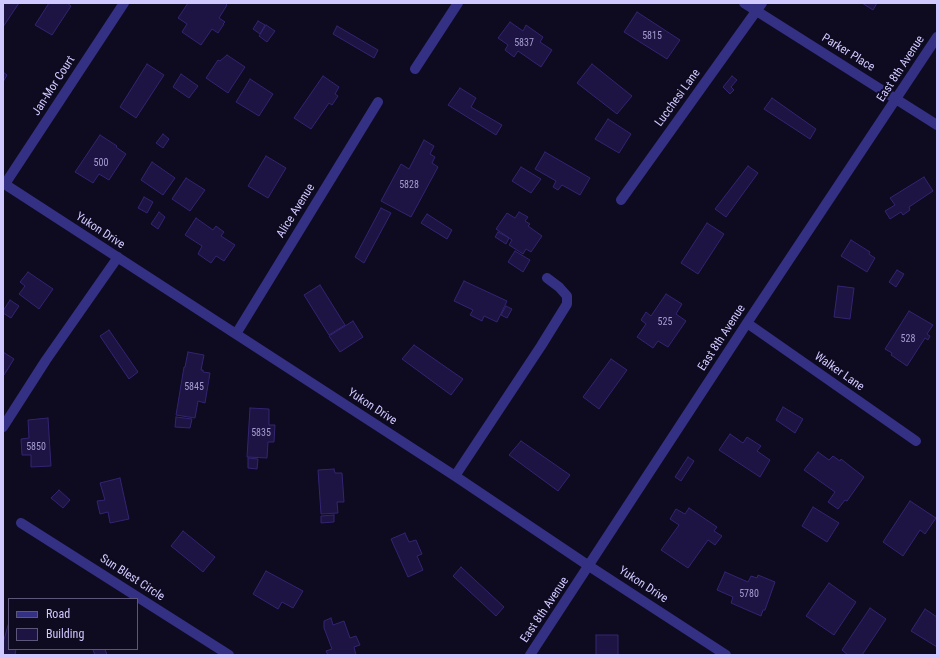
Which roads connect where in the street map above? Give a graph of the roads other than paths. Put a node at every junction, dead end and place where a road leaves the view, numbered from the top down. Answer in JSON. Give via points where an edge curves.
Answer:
{"nodes":[{"id":1,"x":124,"y":3,"type":"edge"},
{"id":2,"x":458,"y":3,"type":"edge"},
{"id":3,"x":744,"y":3,"type":"edge"},
{"id":4,"x":759,"y":7,"type":"edge"},
{"id":5,"x":937,"y":37,"type":"edge"},
{"id":6,"x":416,"y":68,"type":"dead end"},
{"id":7,"x":897,"y":99,"type":"junction"},
{"id":8,"x":378,"y":102,"type":"dead end"},
{"id":9,"x":937,"y":125,"type":"edge"},
{"id":10,"x":4,"y":183,"type":"edge"},
{"id":11,"x":621,"y":200,"type":"dead end"},
{"id":12,"x":118,"y":257,"type":"junction"},
{"id":13,"x":547,"y":278,"type":"dead end"},
{"id":14,"x":747,"y":323,"type":"junction"},
{"id":15,"x":236,"y":334,"type":"junction"},
{"id":16,"x":3,"y":428,"type":"edge"},
{"id":17,"x":916,"y":442,"type":"dead end"},
{"id":18,"x":455,"y":476,"type":"junction"},
{"id":19,"x":21,"y":523,"type":"dead end"},
{"id":20,"x":589,"y":566,"type":"junction"},
{"id":21,"x":228,"y":655,"type":"edge"},
{"id":22,"x":530,"y":655,"type":"edge"},
{"id":23,"x":726,"y":655,"type":"edge"}],
"edges":[{"from":1,"to":10,"type":"street","name":"Jan-Mor Court"},
{"from":2,"to":6,"type":"street"},
{"from":3,"to":4,"type":"street","name":"Parker Place"},
{"from":4,"to":7,"type":"street","name":"Parker Place"},
{"from":4,"to":11,"type":"street","name":"Lucchesi Lane"},
{"from":5,"to":7,"type":"street","name":"East 8th Avenue"},
{"from":7,"to":9,"type":"street","name":"Parker Place"},
{"from":7,"to":14,"type":"street","name":"East 8th Avenue"},
{"from":8,"to":15,"type":"street","name":"Alice Avenue"},
{"from":10,"to":12,"type":"street","name":"Yukon Drive"},
{"from":12,"to":15,"type":"street","name":"Yukon Drive"},
{"from":12,"to":16,"type":"street","via":[[46,360]]},
{"from":13,"to":18,"type":"street","via":[[567,296],[567,304]]},
{"from":14,"to":17,"type":"street","name":"Walker Lane"},
{"from":14,"to":20,"type":"street","name":"East 8th Avenue"},
{"from":15,"to":18,"type":"street","name":"Yukon Drive"},
{"from":18,"to":20,"type":"street","name":"Yukon Drive"},
{"from":19,"to":21,"type":"street","name":"Sun Blest Circle"},
{"from":20,"to":22,"type":"street","name":"East 8th Avenue"},
{"from":20,"to":23,"type":"street","name":"Yukon Drive"}]}
